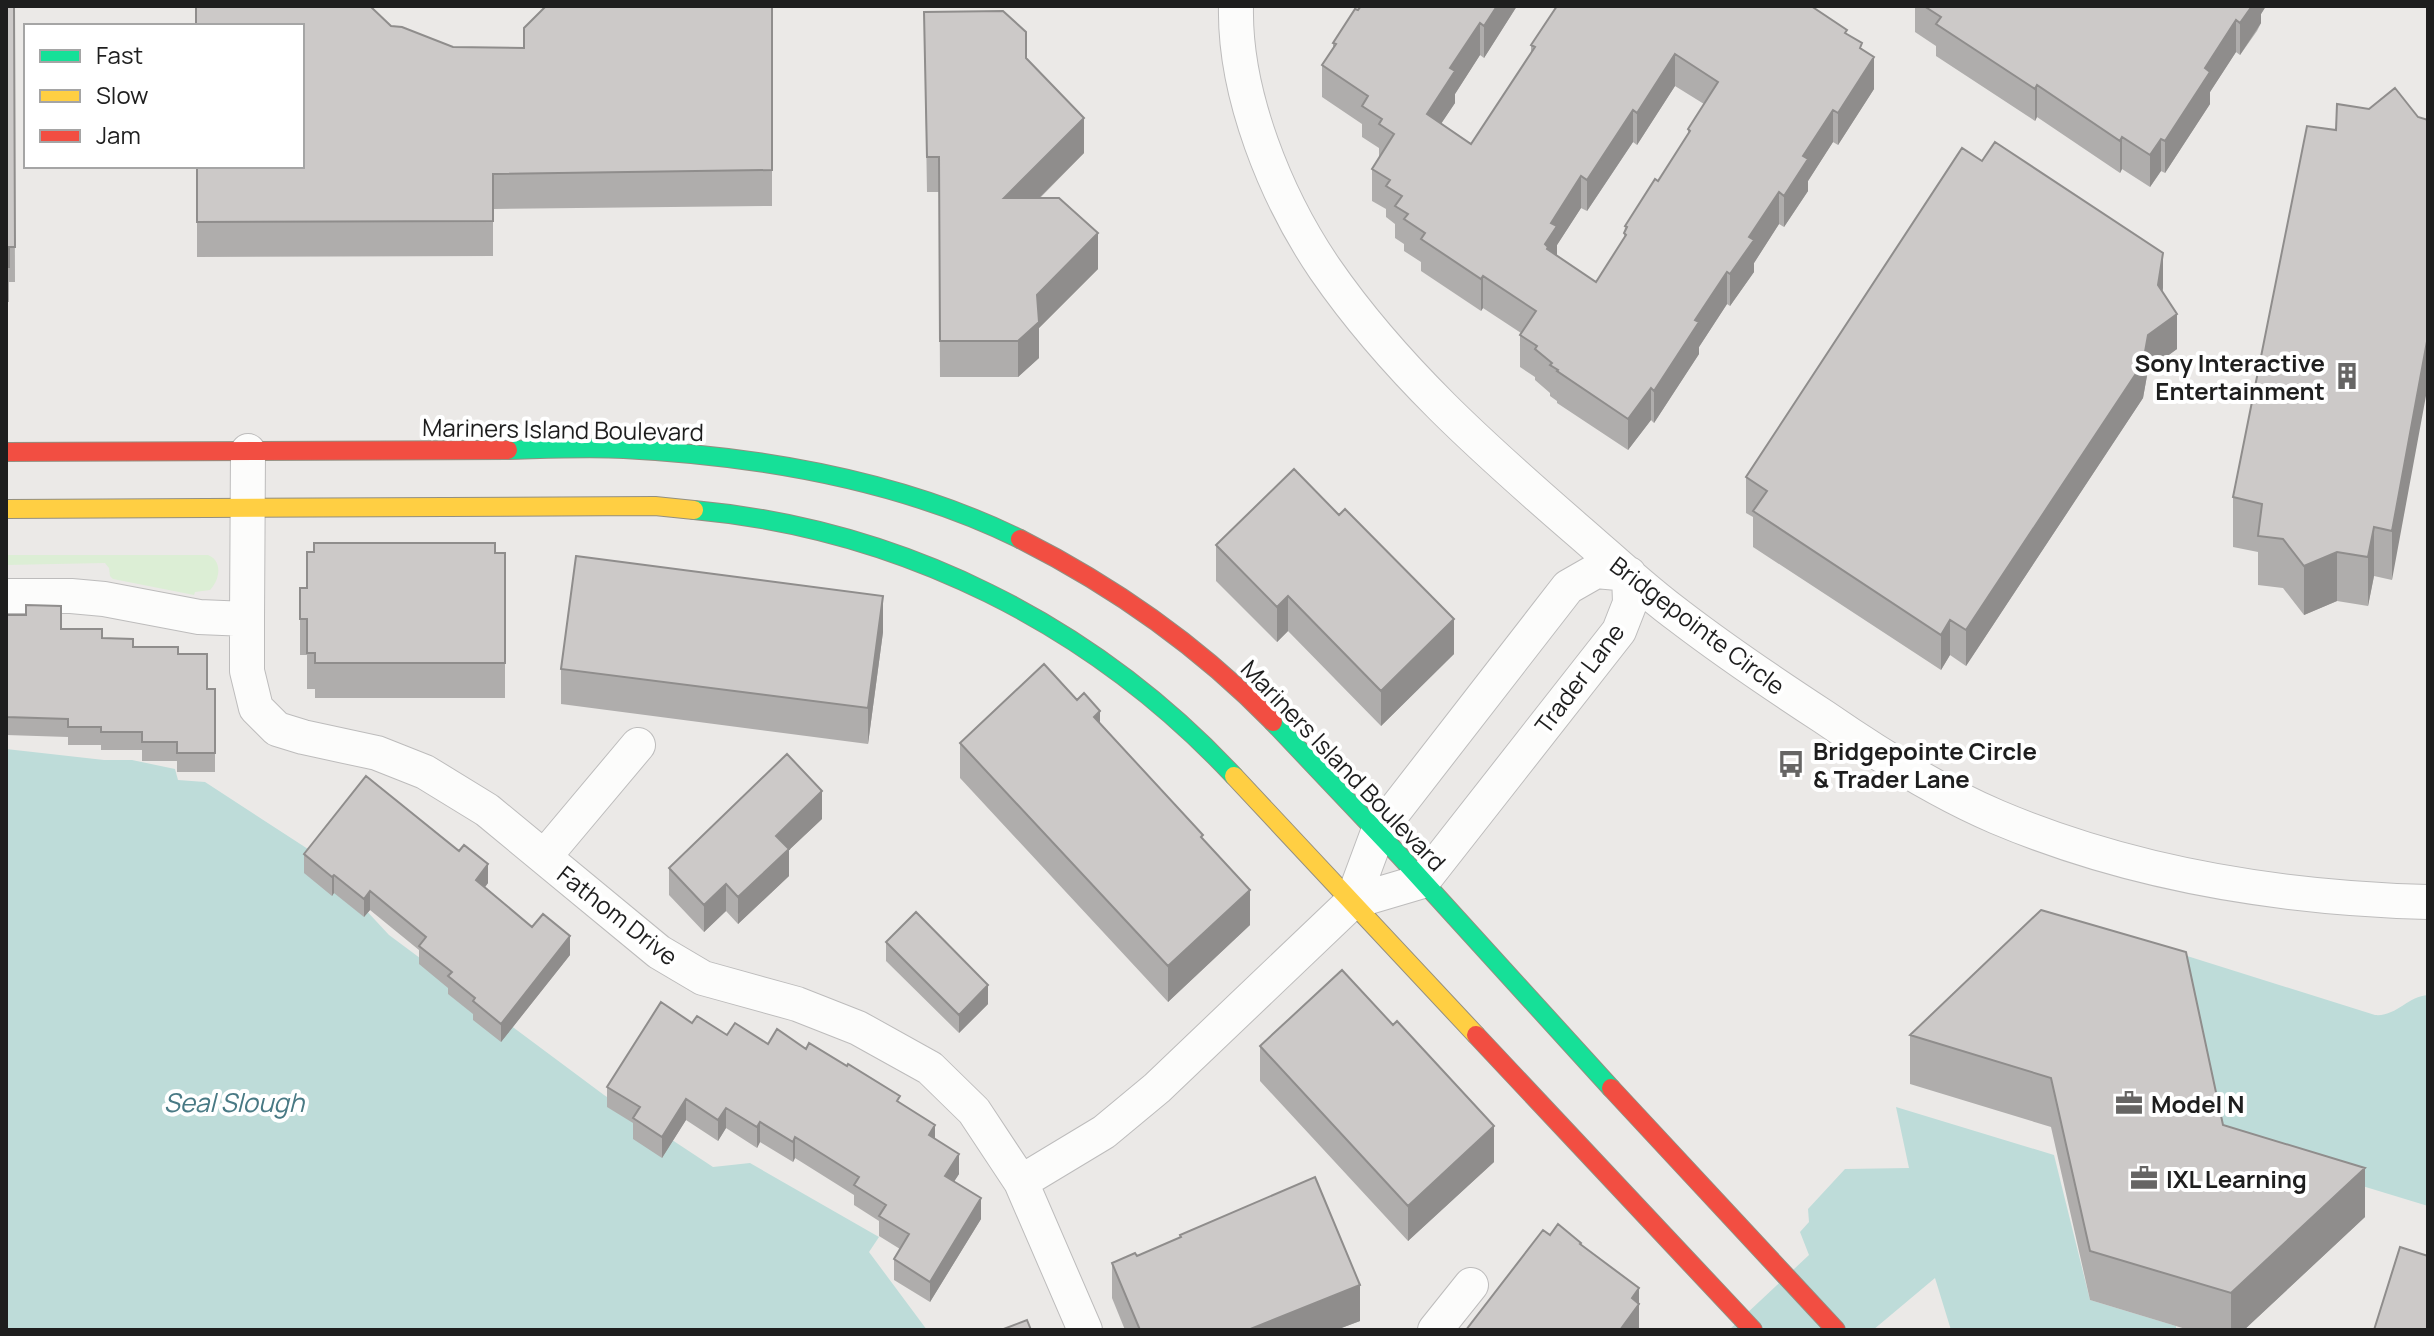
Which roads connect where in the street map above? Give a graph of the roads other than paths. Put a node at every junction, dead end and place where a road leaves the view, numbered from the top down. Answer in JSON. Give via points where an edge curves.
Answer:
{"nodes":[{"id":1,"x":1236,"y":6,"type":"edge"},
{"id":2,"x":248,"y":451,"type":"junction"},
{"id":3,"x":6,"y":452,"type":"edge"},
{"id":4,"x":6,"y":509,"type":"edge"},
{"id":5,"x":248,"y":509,"type":"junction"},
{"id":6,"x":1629,"y":574,"type":"junction"},
{"id":7,"x":6,"y":596,"type":"edge"},
{"id":8,"x":247,"y":619,"type":"junction"},
{"id":9,"x":638,"y":745,"type":"dead end"},
{"id":10,"x":1378,"y":832,"type":"junction"},
{"id":11,"x":544,"y":857,"type":"junction"},
{"id":12,"x":1423,"y":881,"type":"junction"},
{"id":13,"x":1352,"y":902,"type":"junction"},
{"id":14,"x":2428,"y":902,"type":"edge"},
{"id":15,"x":1021,"y":1182,"type":"junction"},
{"id":16,"x":1471,"y":1285,"type":"dead end"},
{"id":17,"x":1085,"y":1330,"type":"edge"},
{"id":18,"x":1435,"y":1330,"type":"edge"},
{"id":19,"x":1753,"y":1330,"type":"edge"},
{"id":20,"x":1836,"y":1330,"type":"edge"}],
"edges":[{"from":1,"to":6,"type":"street","name":"Bridgepointe Circle","via":[[1243,73],[1263,147],[1323,266],[1379,339],[1455,421]]},
{"from":2,"to":3,"type":"main road","name":"Mariners Island Boulevard"},
{"from":2,"to":5,"type":"street","name":"Fathom Drive"},
{"from":2,"to":10,"type":"main road","name":"Mariners Island Boulevard","via":[[622,449],[711,455],[866,483],[949,508],[1108,588],[1183,639],[1253,700]]},
{"from":4,"to":5,"type":"main road"},
{"from":5,"to":8,"type":"street","name":"Fathom Drive"},
{"from":5,"to":13,"type":"main road","via":[[700,508],[855,539],[928,563],[1074,640],[1142,689],[1202,742]]},
{"from":6,"to":10,"type":"street","via":[[1596,571],[1568,587]]},
{"from":6,"to":12,"type":"street","name":"Trader Lane","via":[[1630,603],[1619,631]]},
{"from":6,"to":14,"type":"street","name":"Bridgepointe Circle","via":[[1731,655],[1855,738],[1932,785],[2005,820],[2114,857],[2216,882],[2332,898]]},
{"from":7,"to":8,"type":"street","via":[[104,599],[199,617]]},
{"from":8,"to":11,"type":"street","name":"Fathom Drive","via":[[247,671],[256,708],[277,729],[377,753],[425,772],[487,810]]},
{"from":9,"to":11,"type":"street"},
{"from":10,"to":12,"type":"main road","name":"Mariners Island Boulevard"},
{"from":10,"to":13,"type":"street"},
{"from":11,"to":15,"type":"street","name":"Fathom Drive","via":[[659,952],[703,978],[822,1013],[930,1068],[974,1111]]},
{"from":12,"to":13,"type":"street"},
{"from":12,"to":20,"type":"main road","name":"Mariners Island Boulevard"},
{"from":13,"to":15,"type":"street","via":[[1157,1088],[1104,1132]]},
{"from":13,"to":19,"type":"main road"},
{"from":15,"to":17,"type":"street","name":"Fathom Drive"},
{"from":16,"to":18,"type":"street"}]}
